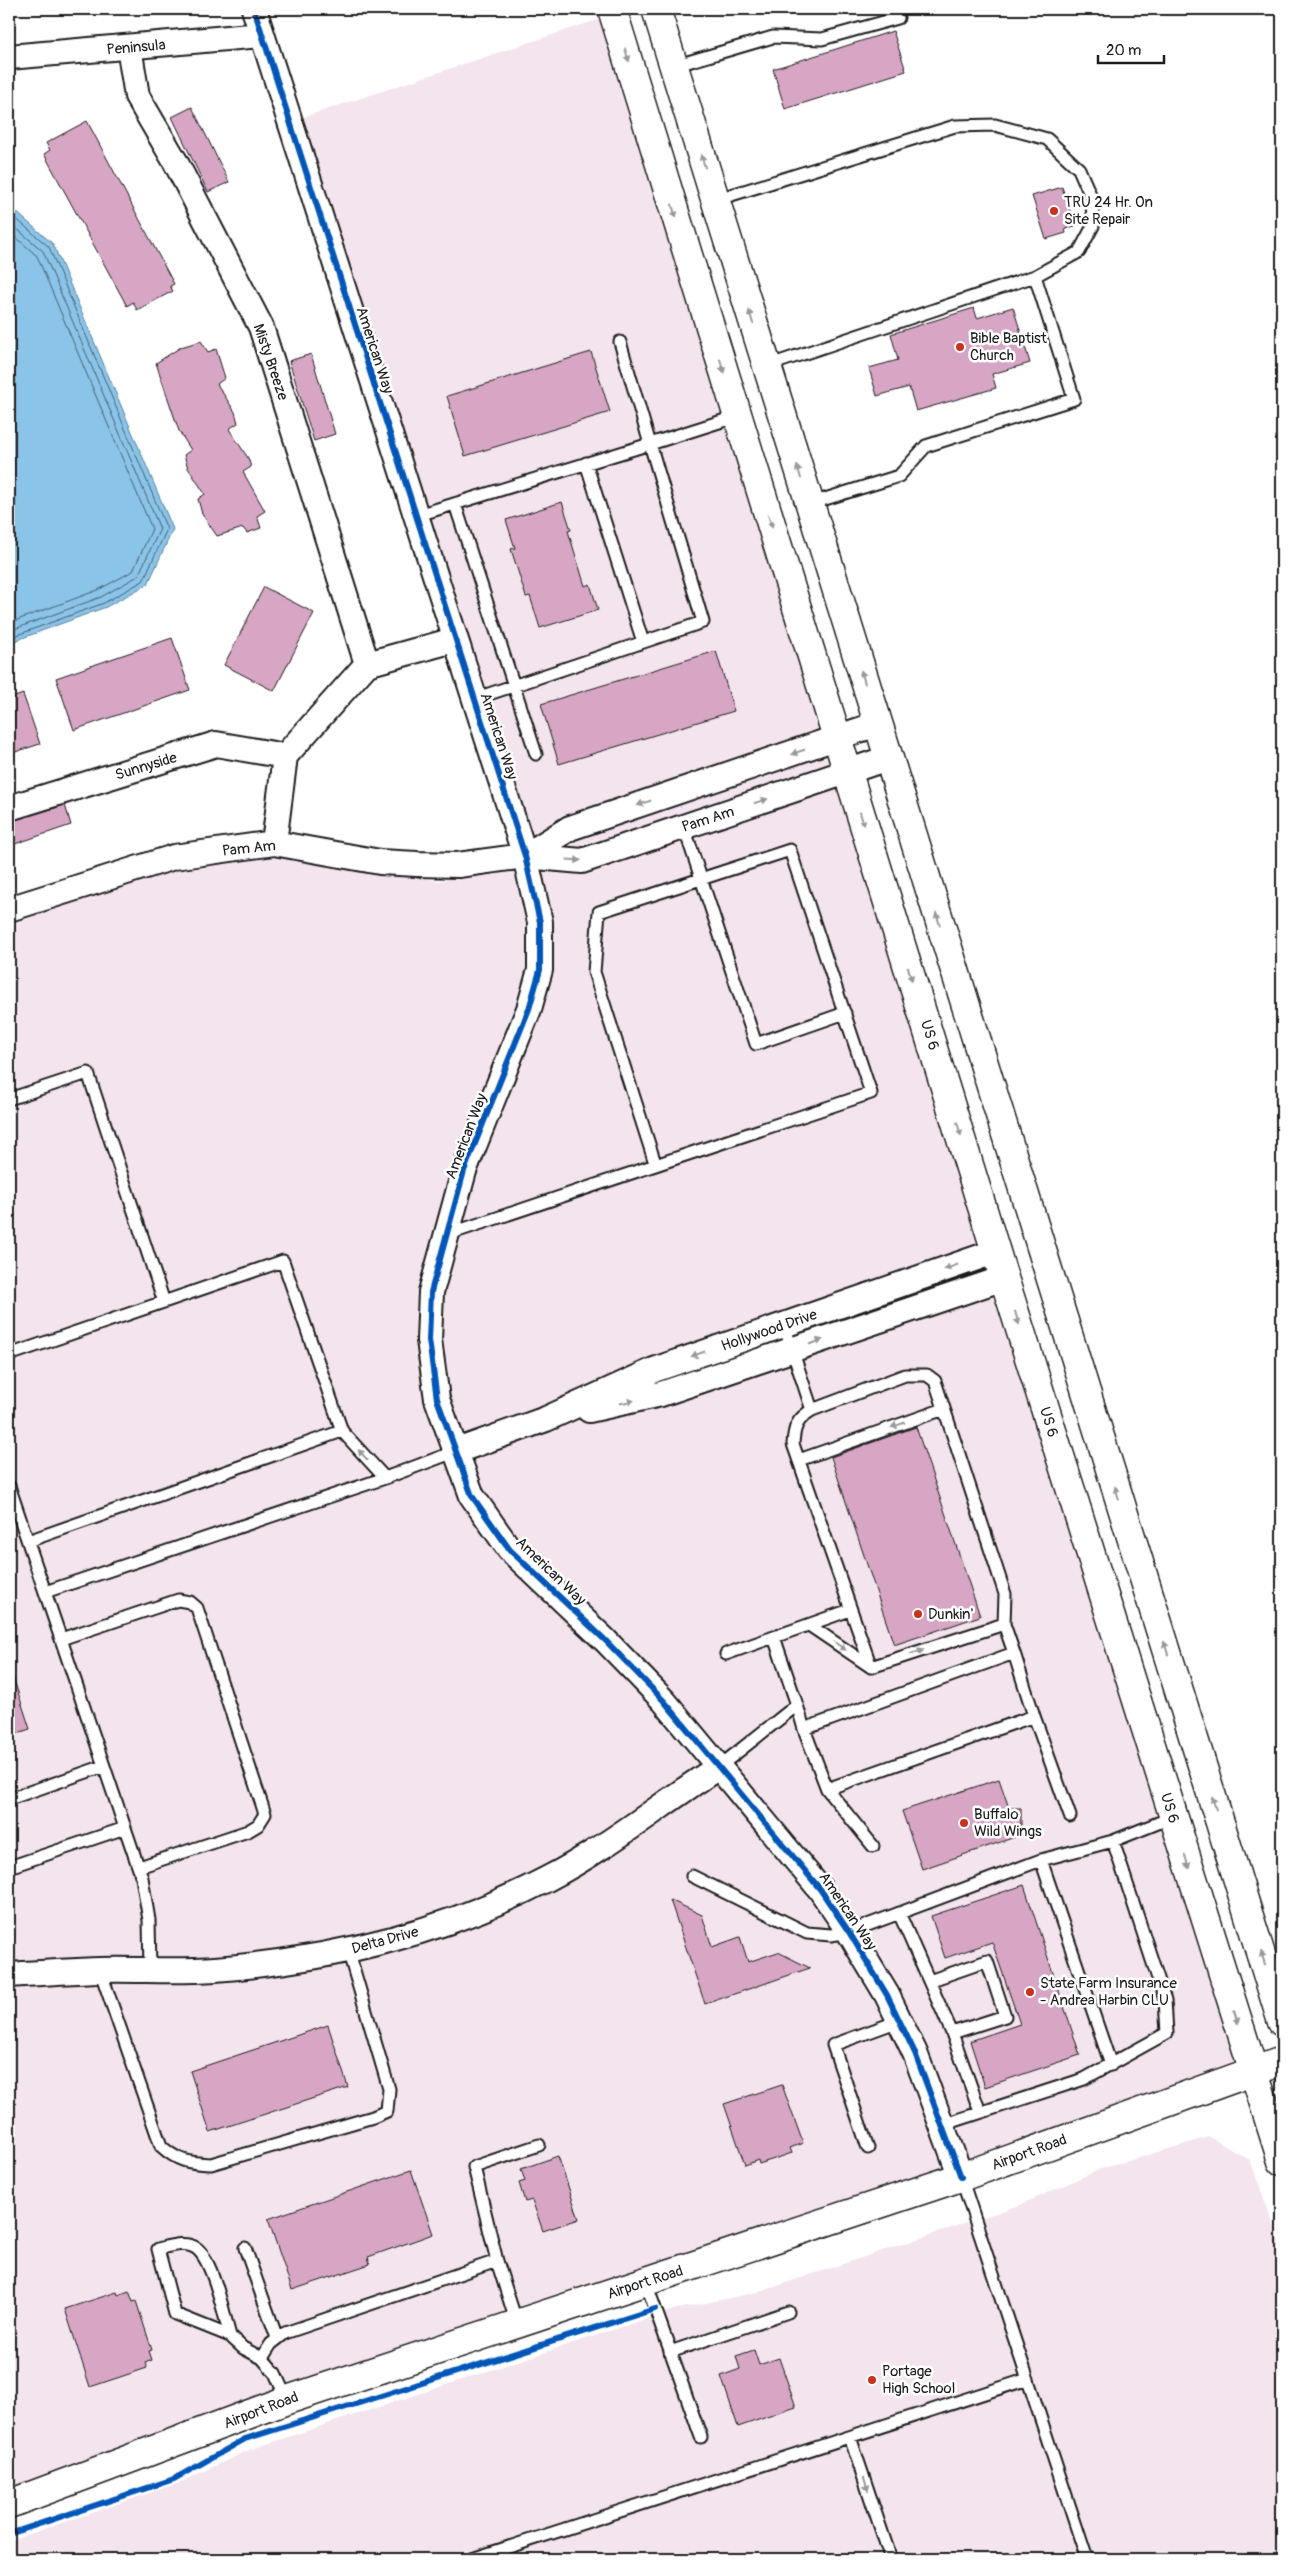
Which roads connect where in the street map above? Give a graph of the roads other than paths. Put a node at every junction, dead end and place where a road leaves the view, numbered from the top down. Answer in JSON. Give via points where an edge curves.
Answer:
{"nodes":[{"id":1,"x":254,"y":9,"type":"edge"},
{"id":2,"x":612,"y":9,"type":"edge"},
{"id":3,"x":656,"y":9,"type":"edge"},
{"id":4,"x":898,"y":18,"type":"dead end"},
{"id":5,"x":262,"y":35,"type":"junction"},
{"id":6,"x":129,"y":47,"type":"junction"},
{"id":7,"x":9,"y":57,"type":"edge"},
{"id":8,"x":674,"y":66,"type":"junction"},
{"id":9,"x":715,"y":200,"type":"junction"},
{"id":10,"x":1035,"y":276,"type":"junction"},
{"id":11,"x":620,"y":342,"type":"dead end"},
{"id":12,"x":767,"y":366,"type":"junction"},
{"id":13,"x":738,"y":416,"type":"junction"},
{"id":14,"x":650,"y":444,"type":"junction"},
{"id":15,"x":586,"y":463,"type":"junction"},
{"id":16,"x":455,"y":504,"type":"junction"},
{"id":17,"x":810,"y":504,"type":"junction"},
{"id":18,"x":415,"y":516,"type":"junction"},
{"id":19,"x":454,"y":640,"type":"junction"},
{"id":20,"x":643,"y":642,"type":"junction"},
{"id":21,"x":367,"y":664,"type":"junction"},
{"id":22,"x":514,"y":686,"type":"junction"},
{"id":23,"x":474,"y":699,"type":"junction"},
{"id":24,"x":877,"y":724,"type":"junction"},
{"id":25,"x":837,"y":739,"type":"junction"},
{"id":26,"x":536,"y":754,"type":"dead end"},
{"id":27,"x":285,"y":756,"type":"junction"},
{"id":28,"x":888,"y":758,"type":"junction"},
{"id":29,"x":848,"y":772,"type":"junction"},
{"id":30,"x":9,"y":808,"type":"edge"},
{"id":31,"x":684,"y":827,"type":"junction"},
{"id":32,"x":274,"y":843,"type":"junction"},
{"id":33,"x":525,"y":856,"type":"junction"},
{"id":34,"x":700,"y":879,"type":"junction"},
{"id":35,"x":9,"y":909,"type":"edge"},
{"id":36,"x":845,"y":1013,"type":"junction"},
{"id":37,"x":9,"y":1100,"type":"edge"},
{"id":38,"x":655,"y":1163,"type":"junction"},
{"id":39,"x":445,"y":1236,"type":"junction"},
{"id":40,"x":997,"y":1251,"type":"junction"},
{"id":41,"x":1004,"y":1278,"type":"junction"},
{"id":42,"x":164,"y":1302,"type":"junction"},
{"id":43,"x":784,"y":1325,"type":"junction"},
{"id":44,"x":792,"y":1350,"type":"junction"},
{"id":45,"x":9,"y":1355,"type":"edge"},
{"id":46,"x":944,"y":1409,"type":"junction"},
{"id":47,"x":812,"y":1410,"type":"junction"},
{"id":48,"x":546,"y":1419,"type":"junction"},
{"id":49,"x":342,"y":1432,"type":"junction"},
{"id":50,"x":454,"y":1452,"type":"junction"},
{"id":51,"x":799,"y":1460,"type":"junction"},
{"id":52,"x":385,"y":1478,"type":"junction"},
{"id":53,"x":9,"y":1486,"type":"edge"},
{"id":54,"x":28,"y":1541,"type":"junction"},
{"id":55,"x":46,"y":1592,"type":"junction"},
{"id":56,"x":850,"y":1610,"type":"junction"},
{"id":57,"x":1004,"y":1624,"type":"junction"},
{"id":58,"x":809,"y":1625,"type":"junction"},
{"id":59,"x":774,"y":1637,"type":"junction"},
{"id":60,"x":61,"y":1639,"type":"junction"},
{"id":61,"x":726,"y":1654,"type":"dead end"},
{"id":62,"x":1014,"y":1654,"type":"junction"},
{"id":63,"x":871,"y":1667,"type":"junction"},
{"id":64,"x":797,"y":1706,"type":"junction"},
{"id":65,"x":1034,"y":1716,"type":"junction"},
{"id":66,"x":804,"y":1729,"type":"junction"},
{"id":67,"x":104,"y":1766,"type":"junction"},
{"id":68,"x":720,"y":1766,"type":"junction"},
{"id":69,"x":827,"y":1789,"type":"junction"},
{"id":70,"x":9,"y":1799,"type":"edge"},
{"id":71,"x":1070,"y":1816,"type":"dead end"},
{"id":72,"x":1173,"y":1817,"type":"junction"},
{"id":73,"x":125,"y":1828,"type":"junction"},
{"id":74,"x":1113,"y":1840,"type":"junction"},
{"id":75,"x":873,"y":1846,"type":"dead end"},
{"id":76,"x":1041,"y":1860,"type":"junction"},
{"id":77,"x":9,"y":1867,"type":"edge"},
{"id":78,"x":139,"y":1867,"type":"junction"},
{"id":79,"x":692,"y":1876,"type":"dead end"},
{"id":80,"x":899,"y":1913,"type":"junction"},
{"id":81,"x":849,"y":1932,"type":"junction"},
{"id":82,"x":348,"y":1950,"type":"junction"},
{"id":83,"x":100,"y":1970,"type":"junction"},
{"id":84,"x":150,"y":1970,"type":"junction"},
{"id":85,"x":9,"y":1975,"type":"edge"},
{"id":86,"x":929,"y":1981,"type":"junction"},
{"id":87,"x":899,"y":2021,"type":"junction"},
{"id":88,"x":1282,"y":2022,"type":"edge"},
{"id":89,"x":952,"y":2033,"type":"junction"},
{"id":90,"x":1282,"y":2061,"type":"edge"},
{"id":91,"x":1111,"y":2065,"type":"junction"},
{"id":92,"x":1252,"y":2071,"type":"junction"},
{"id":93,"x":980,"y":2112,"type":"junction"},
{"id":94,"x":942,"y":2126,"type":"junction"},
{"id":95,"x":539,"y":2146,"type":"dead end"},
{"id":96,"x":868,"y":2148,"type":"dead end"},
{"id":97,"x":1282,"y":2161,"type":"edge"},
{"id":98,"x":961,"y":2176,"type":"junction"},
{"id":99,"x":245,"y":2248,"type":"dead end"},
{"id":100,"x":497,"y":2261,"type":"junction"},
{"id":101,"x":646,"y":2283,"type":"junction"},
{"id":102,"x":788,"y":2312,"type":"dead end"},
{"id":103,"x":517,"y":2324,"type":"junction"},
{"id":104,"x":230,"y":2336,"type":"junction"},
{"id":105,"x":276,"y":2338,"type":"junction"},
{"id":106,"x":670,"y":2352,"type":"junction"},
{"id":107,"x":262,"y":2358,"type":"junction"},
{"id":108,"x":1028,"y":2379,"type":"junction"},
{"id":109,"x":287,"y":2400,"type":"junction"},
{"id":110,"x":701,"y":2437,"type":"dead end"},
{"id":111,"x":850,"y":2437,"type":"junction"},
{"id":112,"x":9,"y":2504,"type":"edge"},
{"id":113,"x":472,"y":2559,"type":"edge"},
{"id":114,"x":891,"y":2559,"type":"edge"},
{"id":115,"x":1087,"y":2559,"type":"edge"}],
"edges":[{"from":1,"to":5,"type":"street","name":"American Way"},
{"from":2,"to":13,"type":"main road","number":"US 6","one_way":true},
{"from":3,"to":8,"type":"main road"},
{"from":4,"to":8,"type":"lane","via":[[822,39],[773,37]]},
{"from":5,"to":6,"type":"street","name":"Peninsula"},
{"from":5,"to":18,"type":"street","name":"American Way"},
{"from":6,"to":7,"type":"street","name":"Peninsula"},
{"from":6,"to":21,"type":"street","name":"Misty Breeze","via":[[137,96],[262,327]]},
{"from":9,"to":8,"type":"main road","one_way":true},
{"from":9,"to":10,"type":"lane","via":[[955,126],[995,125],[1048,139],[1079,168],[1092,199],[1093,226],[1079,252]]},
{"from":12,"to":9,"type":"main road","one_way":true},
{"from":10,"to":12,"type":"lane"},
{"from":10,"to":17,"type":"lane","via":[[1074,399],[926,446],[898,476]]},
{"from":11,"to":14,"type":"lane"},
{"from":17,"to":12,"type":"main road","one_way":true},
{"from":13,"to":14,"type":"lane"},
{"from":13,"to":25,"type":"main road","number":"US 6","one_way":true},
{"from":14,"to":15,"type":"lane"},
{"from":14,"to":20,"type":"lane","via":[[702,622]]},
{"from":15,"to":16,"type":"lane"},
{"from":15,"to":20,"type":"lane"},
{"from":16,"to":18,"type":"lane"},
{"from":16,"to":22,"type":"lane"},
{"from":24,"to":17,"type":"main road","one_way":true},
{"from":18,"to":19,"type":"street","name":"American Way"},
{"from":19,"to":21,"type":"street"},
{"from":19,"to":23,"type":"street","name":"American Way"},
{"from":20,"to":22,"type":"lane"},
{"from":21,"to":27,"type":"street"},
{"from":22,"to":23,"type":"lane"},
{"from":22,"to":26,"type":"lane"},
{"from":23,"to":33,"type":"street","name":"American Way"},
{"from":24,"to":25,"type":"street","name":"Pam Am"},
{"from":24,"to":28,"type":"main road"},
{"from":25,"to":29,"type":"main road","number":"US 6"},
{"from":25,"to":33,"type":"street","name":"Pam Am","one_way":true,"via":[[570,828]]},
{"from":27,"to":30,"type":"street","name":"Sunnyside","via":[[216,744]]},
{"from":27,"to":32,"type":"street"},
{"from":28,"to":29,"type":"street","name":"Pam Am"},
{"from":88,"to":28,"type":"main road","one_way":true},
{"from":31,"to":29,"type":"street","name":"Pam Am","one_way":true},
{"from":29,"to":40,"type":"main road","name":"US 6","number":"US 6","one_way":true},
{"from":33,"to":31,"type":"street","name":"Pam Am","one_way":true,"via":[[582,861]]},
{"from":31,"to":34,"type":"lane"},
{"from":32,"to":33,"type":"street","name":"Pam Am","via":[[380,862],[417,864],[458,864]]},
{"from":32,"to":35,"type":"street","name":"Pam Am","via":[[174,857]]},
{"from":33,"to":39,"type":"street","name":"American Way","via":[[540,922],[540,970],[529,1009],[464,1171]]},
{"from":34,"to":36,"type":"lane","via":[[790,850]]},
{"from":34,"to":36,"type":"lane","via":[[756,1044]]},
{"from":34,"to":38,"type":"lane","via":[[599,912],[594,972]]},
{"from":36,"to":38,"type":"lane","via":[[871,1092]]},
{"from":37,"to":42,"type":"lane","via":[[88,1072]]},
{"from":38,"to":39,"type":"lane"},
{"from":39,"to":50,"type":"street","name":"American Way","via":[[431,1292],[429,1340],[436,1399]]},
{"from":40,"to":41,"type":"main road","name":"US 6","number":"US 6"},
{"from":40,"to":43,"type":"street","name":"Hollywood Drive","one_way":true},
{"from":44,"to":41,"type":"street","name":"Hollywood Drive","one_way":true},
{"from":41,"to":72,"type":"main road","name":"US 6","number":"US 6","one_way":true},
{"from":42,"to":45,"type":"lane"},
{"from":42,"to":49,"type":"lane","via":[[283,1262]]},
{"from":43,"to":44,"type":"lane"},
{"from":43,"to":48,"type":"street","name":"Hollywood Drive","one_way":true,"via":[[654,1370]]},
{"from":44,"to":47,"type":"lane"},
{"from":48,"to":44,"type":"street","name":"Hollywood Drive","one_way":true,"via":[[661,1394]]},
{"from":46,"to":47,"type":"lane","via":[[935,1381],[927,1375],[905,1375]]},
{"from":46,"to":51,"type":"lane","one_way":true},
{"from":46,"to":57,"type":"lane","via":[[1005,1594]]},
{"from":47,"to":51,"type":"lane","via":[[800,1417],[794,1429],[793,1444]]},
{"from":48,"to":50,"type":"street","name":"Hollywood Drive"},
{"from":52,"to":49,"type":"lane","one_way":true},
{"from":49,"to":54,"type":"lane"},
{"from":50,"to":52,"type":"lane"},
{"from":50,"to":68,"type":"street","name":"American Way","via":[[472,1496],[510,1550],[605,1640]]},
{"from":51,"to":56,"type":"lane"},
{"from":52,"to":55,"type":"lane"},
{"from":53,"to":54,"type":"lane"},
{"from":54,"to":55,"type":"lane"},
{"from":55,"to":60,"type":"lane"},
{"from":56,"to":58,"type":"lane"},
{"from":56,"to":63,"type":"lane"},
{"from":57,"to":62,"type":"lane"},
{"from":63,"to":57,"type":"lane","one_way":true},
{"from":58,"to":59,"type":"lane"},
{"from":58,"to":63,"type":"lane","one_way":true},
{"from":59,"to":61,"type":"lane"},
{"from":59,"to":64,"type":"lane"},
{"from":60,"to":67,"type":"lane"},
{"from":60,"to":78,"type":"lane","via":[[178,1600],[190,1602],[197,1608],[265,1814],[258,1825],[248,1831]]},
{"from":62,"to":65,"type":"lane"},
{"from":62,"to":66,"type":"lane"},
{"from":64,"to":66,"type":"lane"},
{"from":64,"to":68,"type":"lane"},
{"from":65,"to":69,"type":"lane"},
{"from":65,"to":71,"type":"lane"},
{"from":66,"to":69,"type":"lane"},
{"from":67,"to":70,"type":"lane"},
{"from":67,"to":73,"type":"lane"},
{"from":68,"to":81,"type":"street","name":"American Way","via":[[820,1889]]},
{"from":68,"to":82,"type":"street","name":"Delta Drive","via":[[614,1839],[548,1879],[417,1933]]},
{"from":69,"to":75,"type":"lane"},
{"from":72,"to":74,"type":"lane"},
{"from":72,"to":92,"type":"main road","name":"US 6","number":"US 6","one_way":true},
{"from":73,"to":77,"type":"lane"},
{"from":73,"to":78,"type":"lane"},
{"from":74,"to":76,"type":"lane"},
{"from":74,"to":91,"type":"lane","via":[[1164,2000],[1167,2033]]},
{"from":76,"to":80,"type":"lane"},
{"from":76,"to":91,"type":"lane"},
{"from":78,"to":84,"type":"lane","via":[[149,1920]]},
{"from":79,"to":81,"type":"lane","via":[[807,1933],[831,1935]]},
{"from":80,"to":81,"type":"lane"},
{"from":80,"to":86,"type":"lane"},
{"from":81,"to":87,"type":"street","name":"American Way"},
{"from":82,"to":83,"type":"lane","via":[[389,2089],[387,2111],[210,2164],[188,2163],[173,2157],[161,2146]]},
{"from":82,"to":84,"type":"street","name":"Delta Drive","via":[[213,1969]]},
{"from":83,"to":84,"type":"street","name":"Delta Drive"},
{"from":83,"to":85,"type":"street","name":"Delta Drive"},
{"from":86,"to":89,"type":"lane"},
{"from":86,"to":89,"type":"lane","via":[[987,1961],[1005,2016]]},
{"from":87,"to":94,"type":"street","name":"American Way"},
{"from":87,"to":96,"type":"lane","via":[[833,2045]]},
{"from":89,"to":93,"type":"lane"},
{"from":90,"to":92,"type":"main road","name":"Airport Road"},
{"from":91,"to":93,"type":"lane","via":[[1084,2079]]},
{"from":92,"to":97,"type":"main road","number":"US 6"},
{"from":92,"to":98,"type":"main road","name":"Airport Road"},
{"from":93,"to":94,"type":"lane"},
{"from":94,"to":98,"type":"street","name":"American Way"},
{"from":95,"to":100,"type":"lane","via":[[474,2167]]},
{"from":98,"to":101,"type":"main road","name":"Airport Road"},
{"from":98,"to":108,"type":"lane"},
{"from":99,"to":105,"type":"lane"},
{"from":100,"to":103,"type":"lane"},
{"from":100,"to":105,"type":"lane"},
{"from":101,"to":103,"type":"main road","name":"Airport Road"},
{"from":101,"to":106,"type":"lane"},
{"from":102,"to":106,"type":"lane"},
{"from":103,"to":109,"type":"main road","name":"Airport Road"},
{"from":104,"to":104,"type":"lane","via":[[175,2314],[158,2248],[181,2244],[195,2247],[205,2258]]},
{"from":104,"to":107,"type":"lane","via":[[243,2348]]},
{"from":105,"to":107,"type":"lane"},
{"from":106,"to":110,"type":"lane"},
{"from":107,"to":109,"type":"lane","via":[[276,2372]]},
{"from":108,"to":111,"type":"lane"},
{"from":108,"to":115,"type":"lane"},
{"from":109,"to":112,"type":"main road","name":"Airport Road"},
{"from":111,"to":113,"type":"lane"},
{"from":111,"to":114,"type":"lane","one_way":true}]}
